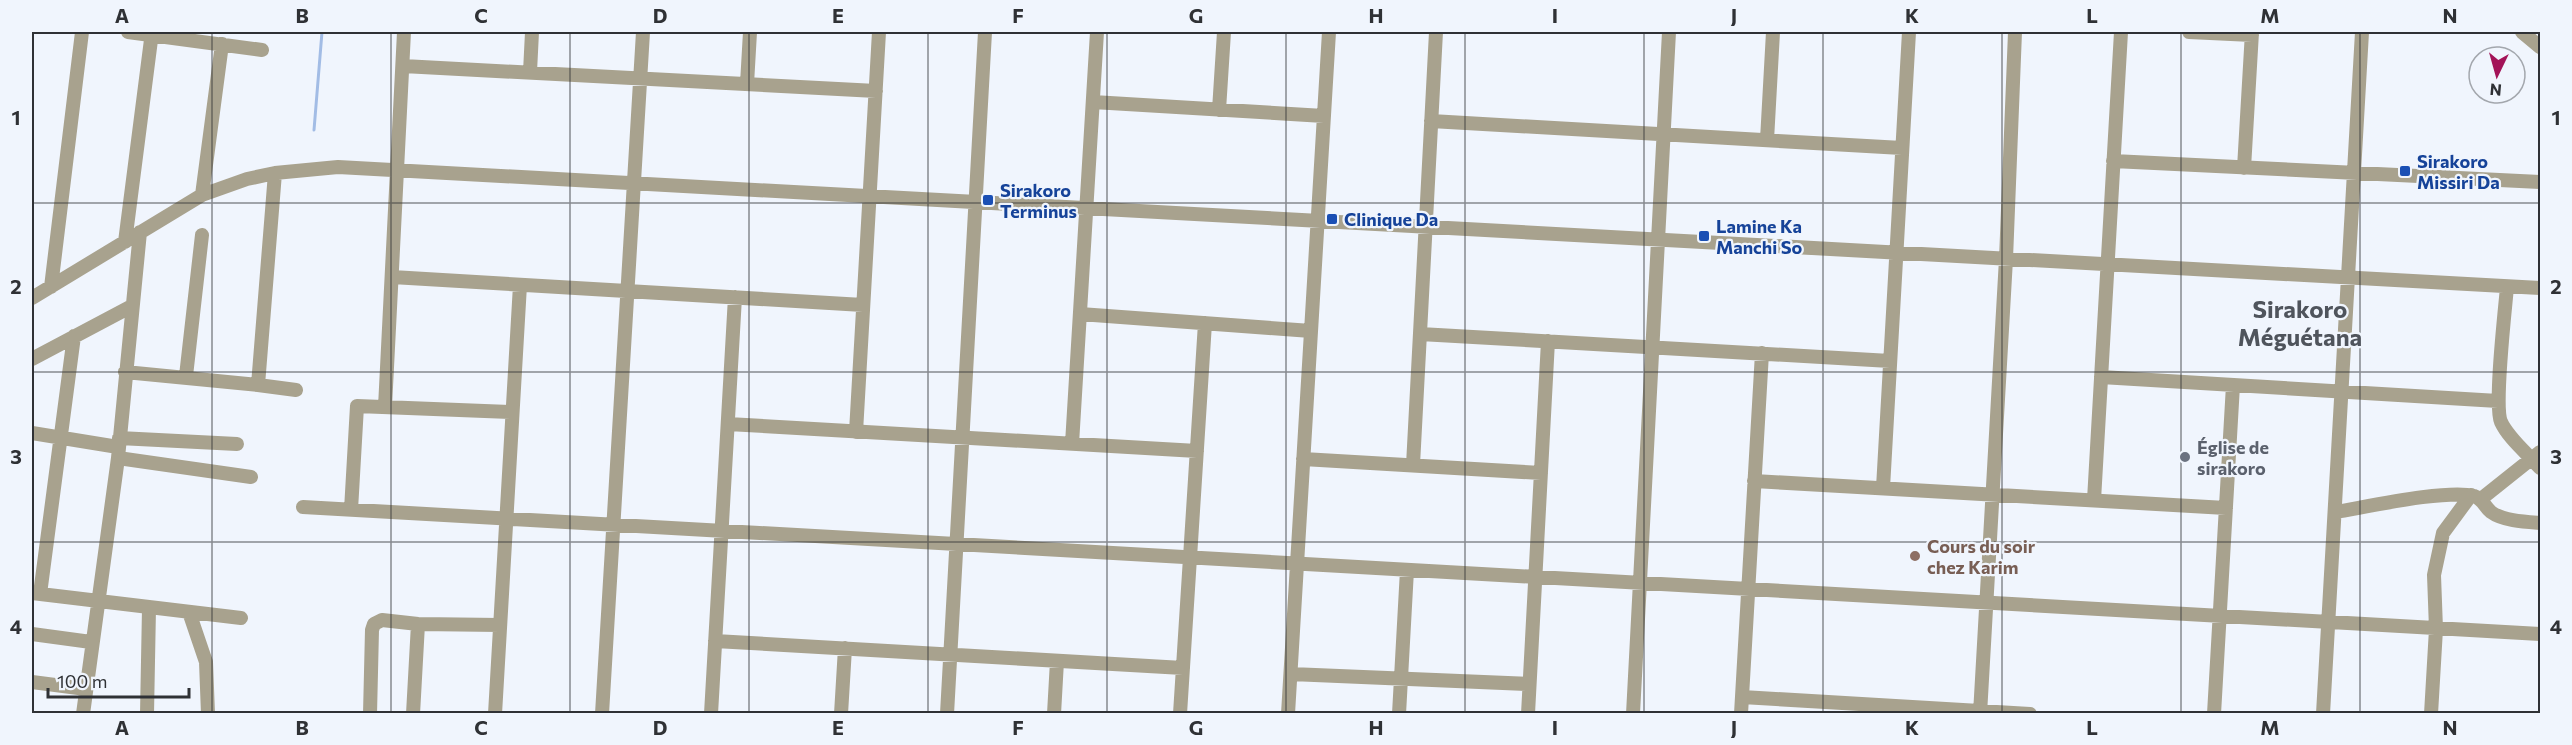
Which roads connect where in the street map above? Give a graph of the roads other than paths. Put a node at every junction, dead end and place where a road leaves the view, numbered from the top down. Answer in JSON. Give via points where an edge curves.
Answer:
{"nodes":[{"id":1,"x":82,"y":32,"type":"edge"},
{"id":2,"x":128,"y":32,"type":"edge"},
{"id":3,"x":404,"y":32,"type":"edge"},
{"id":4,"x":532,"y":32,"type":"edge"},
{"id":5,"x":643,"y":32,"type":"edge"},
{"id":6,"x":750,"y":32,"type":"edge"},
{"id":7,"x":879,"y":32,"type":"edge"},
{"id":8,"x":985,"y":32,"type":"edge"},
{"id":9,"x":1097,"y":32,"type":"edge"},
{"id":10,"x":1224,"y":32,"type":"edge"},
{"id":11,"x":1329,"y":32,"type":"edge"},
{"id":12,"x":1436,"y":32,"type":"edge"},
{"id":13,"x":1669,"y":32,"type":"edge"},
{"id":14,"x":1773,"y":32,"type":"edge"},
{"id":15,"x":1909,"y":32,"type":"edge"},
{"id":16,"x":2015,"y":32,"type":"edge"},
{"id":17,"x":2121,"y":32,"type":"edge"},
{"id":18,"x":2189,"y":32,"type":"edge"},
{"id":19,"x":2362,"y":32,"type":"edge"},
{"id":20,"x":2522,"y":32,"type":"edge"},
{"id":21,"x":152,"y":33,"type":"edge"},
{"id":22,"x":2252,"y":33,"type":"edge"},
{"id":23,"x":194,"y":36,"type":"edge"},
{"id":24,"x":222,"y":44,"type":"junction"},
{"id":25,"x":2541,"y":47,"type":"edge"},
{"id":26,"x":261,"y":50,"type":"dead end"},
{"id":27,"x":403,"y":66,"type":"junction"},
{"id":28,"x":530,"y":72,"type":"junction"},
{"id":29,"x":640,"y":78,"type":"junction"},
{"id":30,"x":747,"y":84,"type":"junction"},
{"id":31,"x":876,"y":91,"type":"junction"},
{"id":32,"x":1093,"y":102,"type":"junction"},
{"id":33,"x":1219,"y":110,"type":"junction"},
{"id":34,"x":1324,"y":116,"type":"junction"},
{"id":35,"x":1431,"y":121,"type":"junction"},
{"id":36,"x":1664,"y":134,"type":"junction"},
{"id":37,"x":1767,"y":140,"type":"junction"},
{"id":38,"x":1902,"y":148,"type":"junction"},
{"id":39,"x":2114,"y":161,"type":"junction"},
{"id":40,"x":2244,"y":168,"type":"junction"},
{"id":41,"x":397,"y":170,"type":"junction"},
{"id":42,"x":275,"y":173,"type":"junction"},
{"id":43,"x":2354,"y":173,"type":"junction"},
{"id":44,"x":2541,"y":182,"type":"edge"},
{"id":45,"x":634,"y":183,"type":"junction"},
{"id":46,"x":202,"y":195,"type":"junction"},
{"id":47,"x":870,"y":196,"type":"junction"},
{"id":48,"x":976,"y":202,"type":"junction"},
{"id":49,"x":1086,"y":208,"type":"junction"},
{"id":50,"x":1318,"y":221,"type":"junction"},
{"id":51,"x":1425,"y":227,"type":"junction"},
{"id":52,"x":140,"y":232,"type":"junction"},
{"id":53,"x":202,"y":235,"type":"dead end"},
{"id":54,"x":1658,"y":240,"type":"junction"},
{"id":55,"x":125,"y":242,"type":"junction"},
{"id":56,"x":1896,"y":253,"type":"junction"},
{"id":57,"x":2006,"y":259,"type":"junction"},
{"id":58,"x":2108,"y":264,"type":"junction"},
{"id":59,"x":392,"y":277,"type":"junction"},
{"id":60,"x":2348,"y":278,"type":"junction"},
{"id":61,"x":520,"y":285,"type":"junction"},
{"id":62,"x":2507,"y":286,"type":"junction"},
{"id":63,"x":51,"y":287,"type":"junction"},
{"id":64,"x":2541,"y":288,"type":"edge"},
{"id":65,"x":627,"y":291,"type":"junction"},
{"id":66,"x":735,"y":297,"type":"junction"},
{"id":67,"x":32,"y":298,"type":"edge"},
{"id":68,"x":863,"y":305,"type":"junction"},
{"id":69,"x":132,"y":306,"type":"junction"},
{"id":70,"x":1080,"y":314,"type":"junction"},
{"id":71,"x":1205,"y":323,"type":"junction"},
{"id":72,"x":1311,"y":331,"type":"junction"},
{"id":73,"x":1420,"y":334,"type":"junction"},
{"id":74,"x":74,"y":336,"type":"junction"},
{"id":75,"x":1548,"y":341,"type":"junction"},
{"id":76,"x":1652,"y":347,"type":"junction"},
{"id":77,"x":1762,"y":353,"type":"junction"},
{"id":78,"x":32,"y":359,"type":"edge"},
{"id":79,"x":1890,"y":361,"type":"junction"},
{"id":80,"x":125,"y":372,"type":"junction"},
{"id":81,"x":186,"y":376,"type":"junction"},
{"id":82,"x":2101,"y":377,"type":"junction"},
{"id":83,"x":258,"y":385,"type":"junction"},
{"id":84,"x":2233,"y":385,"type":"junction"},
{"id":85,"x":296,"y":390,"type":"dead end"},
{"id":86,"x":2342,"y":392,"type":"junction"},
{"id":87,"x":2498,"y":401,"type":"junction"},
{"id":88,"x":385,"y":407,"type":"junction"},
{"id":89,"x":512,"y":412,"type":"junction"},
{"id":90,"x":728,"y":424,"type":"junction"},
{"id":91,"x":856,"y":432,"type":"junction"},
{"id":92,"x":32,"y":433,"type":"edge"},
{"id":93,"x":61,"y":438,"type":"junction"},
{"id":94,"x":962,"y":438,"type":"junction"},
{"id":95,"x":237,"y":444,"type":"dead end"},
{"id":96,"x":1072,"y":444,"type":"junction"},
{"id":97,"x":118,"y":448,"type":"junction"},
{"id":98,"x":1197,"y":451,"type":"junction"},
{"id":99,"x":1304,"y":459,"type":"junction"},
{"id":100,"x":2538,"y":459,"type":"edge"},
{"id":101,"x":1413,"y":465,"type":"junction"},
{"id":102,"x":1541,"y":473,"type":"junction"},
{"id":103,"x":251,"y":477,"type":"dead end"},
{"id":104,"x":1755,"y":481,"type":"junction"},
{"id":105,"x":1883,"y":488,"type":"junction"},
{"id":106,"x":1992,"y":494,"type":"junction"},
{"id":107,"x":2476,"y":497,"type":"junction"},
{"id":108,"x":2094,"y":500,"type":"junction"},
{"id":109,"x":303,"y":507,"type":"dead end"},
{"id":110,"x":2226,"y":507,"type":"junction"},
{"id":111,"x":351,"y":510,"type":"junction"},
{"id":112,"x":2335,"y":512,"type":"junction"},
{"id":113,"x":506,"y":519,"type":"junction"},
{"id":114,"x":2541,"y":524,"type":"edge"},
{"id":115,"x":613,"y":525,"type":"junction"},
{"id":116,"x":722,"y":531,"type":"junction"},
{"id":117,"x":956,"y":544,"type":"junction"},
{"id":118,"x":1190,"y":558,"type":"junction"},
{"id":119,"x":1297,"y":564,"type":"junction"},
{"id":120,"x":1407,"y":570,"type":"junction"},
{"id":121,"x":1535,"y":577,"type":"junction"},
{"id":122,"x":1640,"y":583,"type":"junction"},
{"id":123,"x":1748,"y":590,"type":"junction"},
{"id":124,"x":36,"y":593,"type":"edge"},
{"id":125,"x":96,"y":601,"type":"junction"},
{"id":126,"x":1986,"y":603,"type":"junction"},
{"id":127,"x":148,"y":608,"type":"junction"},
{"id":128,"x":189,"y":612,"type":"junction"},
{"id":129,"x":2220,"y":616,"type":"junction"},
{"id":130,"x":241,"y":618,"type":"dead end"},
{"id":131,"x":2328,"y":623,"type":"junction"},
{"id":132,"x":418,"y":624,"type":"junction"},
{"id":133,"x":500,"y":625,"type":"junction"},
{"id":134,"x":2436,"y":629,"type":"junction"},
{"id":135,"x":32,"y":634,"type":"edge"},
{"id":136,"x":2541,"y":634,"type":"edge"},
{"id":137,"x":716,"y":641,"type":"junction"},
{"id":138,"x":91,"y":642,"type":"junction"},
{"id":139,"x":845,"y":648,"type":"junction"},
{"id":140,"x":950,"y":654,"type":"junction"},
{"id":141,"x":1057,"y":661,"type":"junction"},
{"id":142,"x":1183,"y":668,"type":"junction"},
{"id":143,"x":1291,"y":674,"type":"junction"},
{"id":144,"x":1401,"y":679,"type":"junction"},
{"id":145,"x":32,"y":682,"type":"edge"},
{"id":146,"x":1529,"y":684,"type":"junction"},
{"id":147,"x":86,"y":689,"type":"junction"},
{"id":148,"x":1742,"y":697,"type":"junction"},
{"id":149,"x":1868,"y":709,"type":"edge"},
{"id":150,"x":1980,"y":712,"type":"edge"},
{"id":151,"x":83,"y":714,"type":"edge"},
{"id":152,"x":147,"y":714,"type":"edge"},
{"id":153,"x":208,"y":714,"type":"edge"},
{"id":154,"x":370,"y":714,"type":"edge"},
{"id":155,"x":413,"y":714,"type":"edge"},
{"id":156,"x":495,"y":714,"type":"edge"},
{"id":157,"x":602,"y":714,"type":"edge"},
{"id":158,"x":711,"y":714,"type":"edge"},
{"id":159,"x":841,"y":714,"type":"edge"},
{"id":160,"x":947,"y":714,"type":"edge"},
{"id":161,"x":1054,"y":714,"type":"edge"},
{"id":162,"x":1180,"y":714,"type":"edge"},
{"id":163,"x":1288,"y":714,"type":"edge"},
{"id":164,"x":1399,"y":714,"type":"edge"},
{"id":165,"x":1528,"y":714,"type":"edge"},
{"id":166,"x":1633,"y":714,"type":"edge"},
{"id":167,"x":1741,"y":714,"type":"edge"},
{"id":168,"x":2030,"y":714,"type":"edge"},
{"id":169,"x":2214,"y":714,"type":"edge"},
{"id":170,"x":2323,"y":714,"type":"edge"},
{"id":171,"x":2432,"y":714,"type":"edge"}],
"edges":[{"from":1,"to":63,"type":"street"},
{"from":2,"to":21,"type":"street"},
{"from":3,"to":27,"type":"street"},
{"from":4,"to":28,"type":"street"},
{"from":5,"to":29,"type":"street"},
{"from":6,"to":30,"type":"street"},
{"from":7,"to":31,"type":"street"},
{"from":8,"to":48,"type":"street"},
{"from":9,"to":32,"type":"street"},
{"from":10,"to":33,"type":"street"},
{"from":11,"to":34,"type":"street"},
{"from":12,"to":35,"type":"street"},
{"from":13,"to":36,"type":"street"},
{"from":14,"to":37,"type":"street"},
{"from":15,"to":38,"type":"street"},
{"from":16,"to":57,"type":"street"},
{"from":17,"to":39,"type":"street"},
{"from":18,"to":22,"type":"street"},
{"from":19,"to":43,"type":"street"},
{"from":20,"to":25,"type":"street"},
{"from":21,"to":23,"type":"street"},
{"from":21,"to":55,"type":"street"},
{"from":22,"to":40,"type":"street"},
{"from":23,"to":24,"type":"street"},
{"from":24,"to":26,"type":"street"},
{"from":24,"to":46,"type":"street"},
{"from":27,"to":28,"type":"street"},
{"from":27,"to":41,"type":"street"},
{"from":28,"to":29,"type":"street"},
{"from":29,"to":30,"type":"street"},
{"from":29,"to":45,"type":"street"},
{"from":30,"to":31,"type":"street"},
{"from":31,"to":47,"type":"street"},
{"from":32,"to":33,"type":"street"},
{"from":32,"to":49,"type":"street"},
{"from":33,"to":34,"type":"street"},
{"from":34,"to":50,"type":"street"},
{"from":35,"to":36,"type":"street"},
{"from":35,"to":51,"type":"street"},
{"from":36,"to":37,"type":"street"},
{"from":36,"to":54,"type":"street"},
{"from":37,"to":38,"type":"street"},
{"from":38,"to":56,"type":"street"},
{"from":39,"to":40,"type":"street"},
{"from":39,"to":58,"type":"street"},
{"from":40,"to":43,"type":"street"},
{"from":41,"to":42,"type":"street","via":[[338,167]]},
{"from":41,"to":45,"type":"street"},
{"from":41,"to":59,"type":"street"},
{"from":42,"to":46,"type":"street"},
{"from":42,"to":83,"type":"street"},
{"from":43,"to":44,"type":"street"},
{"from":43,"to":60,"type":"street"},
{"from":45,"to":47,"type":"street"},
{"from":45,"to":65,"type":"street"},
{"from":46,"to":52,"type":"street"},
{"from":47,"to":48,"type":"street"},
{"from":47,"to":68,"type":"street"},
{"from":48,"to":49,"type":"street"},
{"from":48,"to":94,"type":"street"},
{"from":49,"to":50,"type":"street"},
{"from":49,"to":70,"type":"street"},
{"from":50,"to":51,"type":"street"},
{"from":50,"to":72,"type":"street"},
{"from":51,"to":54,"type":"street"},
{"from":51,"to":73,"type":"street"},
{"from":52,"to":55,"type":"street"},
{"from":52,"to":69,"type":"street"},
{"from":53,"to":81,"type":"street"},
{"from":54,"to":56,"type":"street"},
{"from":54,"to":76,"type":"street"},
{"from":55,"to":63,"type":"street"},
{"from":56,"to":57,"type":"street"},
{"from":56,"to":79,"type":"street"},
{"from":57,"to":58,"type":"street"},
{"from":57,"to":106,"type":"street"},
{"from":58,"to":60,"type":"street"},
{"from":58,"to":82,"type":"street"},
{"from":59,"to":61,"type":"street"},
{"from":59,"to":88,"type":"street"},
{"from":60,"to":62,"type":"street"},
{"from":60,"to":86,"type":"street"},
{"from":61,"to":65,"type":"street"},
{"from":61,"to":89,"type":"street"},
{"from":62,"to":64,"type":"street"},
{"from":62,"to":87,"type":"street"},
{"from":63,"to":67,"type":"street"},
{"from":65,"to":66,"type":"street"},
{"from":65,"to":115,"type":"street"},
{"from":66,"to":68,"type":"street"},
{"from":66,"to":90,"type":"street"},
{"from":68,"to":91,"type":"street"},
{"from":69,"to":74,"type":"street"},
{"from":69,"to":80,"type":"street"},
{"from":70,"to":71,"type":"street"},
{"from":70,"to":96,"type":"street"},
{"from":71,"to":72,"type":"street"},
{"from":71,"to":98,"type":"street"},
{"from":72,"to":99,"type":"street"},
{"from":73,"to":75,"type":"street"},
{"from":73,"to":101,"type":"street"},
{"from":74,"to":78,"type":"street"},
{"from":74,"to":93,"type":"street"},
{"from":75,"to":76,"type":"street"},
{"from":75,"to":102,"type":"street"},
{"from":76,"to":77,"type":"street"},
{"from":76,"to":122,"type":"street"},
{"from":77,"to":79,"type":"street"},
{"from":77,"to":104,"type":"street"},
{"from":79,"to":105,"type":"street"},
{"from":80,"to":81,"type":"street"},
{"from":80,"to":97,"type":"street"},
{"from":81,"to":83,"type":"street"},
{"from":82,"to":84,"type":"street"},
{"from":82,"to":108,"type":"street"},
{"from":83,"to":85,"type":"street"},
{"from":84,"to":86,"type":"street"},
{"from":84,"to":110,"type":"street"},
{"from":86,"to":87,"type":"street"},
{"from":86,"to":112,"type":"street"},
{"from":87,"to":100,"type":"street","via":[[2500,420]]},
{"from":88,"to":89,"type":"street"},
{"from":88,"to":111,"type":"street","via":[[357,406]]},
{"from":89,"to":113,"type":"street"},
{"from":90,"to":91,"type":"street"},
{"from":90,"to":116,"type":"street"},
{"from":91,"to":94,"type":"street"},
{"from":92,"to":93,"type":"street"},
{"from":93,"to":97,"type":"street"},
{"from":93,"to":124,"type":"street"},
{"from":94,"to":96,"type":"street"},
{"from":94,"to":117,"type":"street"},
{"from":95,"to":97,"type":"street"},
{"from":96,"to":98,"type":"street"},
{"from":97,"to":103,"type":"street"},
{"from":97,"to":125,"type":"street"},
{"from":98,"to":118,"type":"street"},
{"from":99,"to":101,"type":"street"},
{"from":99,"to":119,"type":"street"},
{"from":100,"to":107,"type":"street"},
{"from":101,"to":102,"type":"street"},
{"from":102,"to":121,"type":"street"},
{"from":104,"to":105,"type":"street"},
{"from":104,"to":123,"type":"street"},
{"from":105,"to":106,"type":"street"},
{"from":106,"to":108,"type":"street"},
{"from":106,"to":126,"type":"street"},
{"from":107,"to":112,"type":"street","via":[[2437,496]]},
{"from":107,"to":114,"type":"street","via":[[2491,512]]},
{"from":107,"to":134,"type":"street","via":[[2443,533],[2434,575]]},
{"from":108,"to":110,"type":"street"},
{"from":109,"to":111,"type":"street"},
{"from":110,"to":129,"type":"street"},
{"from":111,"to":113,"type":"street"},
{"from":112,"to":131,"type":"street"},
{"from":113,"to":115,"type":"street"},
{"from":113,"to":133,"type":"street"},
{"from":115,"to":116,"type":"street"},
{"from":115,"to":157,"type":"street"},
{"from":116,"to":117,"type":"street"},
{"from":116,"to":137,"type":"street"},
{"from":117,"to":118,"type":"street"},
{"from":117,"to":140,"type":"street"},
{"from":118,"to":119,"type":"street"},
{"from":118,"to":142,"type":"street"},
{"from":119,"to":120,"type":"street"},
{"from":119,"to":143,"type":"street"},
{"from":120,"to":121,"type":"street"},
{"from":120,"to":144,"type":"street"},
{"from":121,"to":122,"type":"street"},
{"from":121,"to":146,"type":"street"},
{"from":122,"to":123,"type":"street"},
{"from":122,"to":166,"type":"street"},
{"from":123,"to":126,"type":"street"},
{"from":123,"to":148,"type":"street"},
{"from":124,"to":125,"type":"street"},
{"from":125,"to":127,"type":"street"},
{"from":125,"to":138,"type":"street"},
{"from":126,"to":129,"type":"street"},
{"from":126,"to":150,"type":"street"},
{"from":127,"to":128,"type":"street"},
{"from":127,"to":152,"type":"street"},
{"from":128,"to":130,"type":"street"},
{"from":128,"to":153,"type":"street","via":[[206,662]]},
{"from":129,"to":131,"type":"street"},
{"from":129,"to":169,"type":"street"},
{"from":131,"to":134,"type":"street"},
{"from":131,"to":170,"type":"street"},
{"from":132,"to":133,"type":"street"},
{"from":132,"to":154,"type":"street","via":[[382,620],[374,624]]},
{"from":132,"to":155,"type":"street"},
{"from":133,"to":156,"type":"street"},
{"from":134,"to":136,"type":"street"},
{"from":134,"to":171,"type":"street"},
{"from":135,"to":138,"type":"street"},
{"from":137,"to":139,"type":"street"},
{"from":137,"to":158,"type":"street"},
{"from":138,"to":147,"type":"street"},
{"from":139,"to":140,"type":"street"},
{"from":139,"to":159,"type":"street"},
{"from":140,"to":141,"type":"street"},
{"from":140,"to":160,"type":"street"},
{"from":141,"to":142,"type":"street"},
{"from":141,"to":161,"type":"street"},
{"from":142,"to":162,"type":"street"},
{"from":143,"to":144,"type":"street"},
{"from":143,"to":163,"type":"street"},
{"from":144,"to":146,"type":"street"},
{"from":144,"to":164,"type":"street"},
{"from":145,"to":147,"type":"street"},
{"from":146,"to":165,"type":"street"},
{"from":147,"to":151,"type":"street"},
{"from":148,"to":149,"type":"street"},
{"from":148,"to":167,"type":"street"},
{"from":149,"to":150,"type":"street"},
{"from":150,"to":168,"type":"street"}]}
